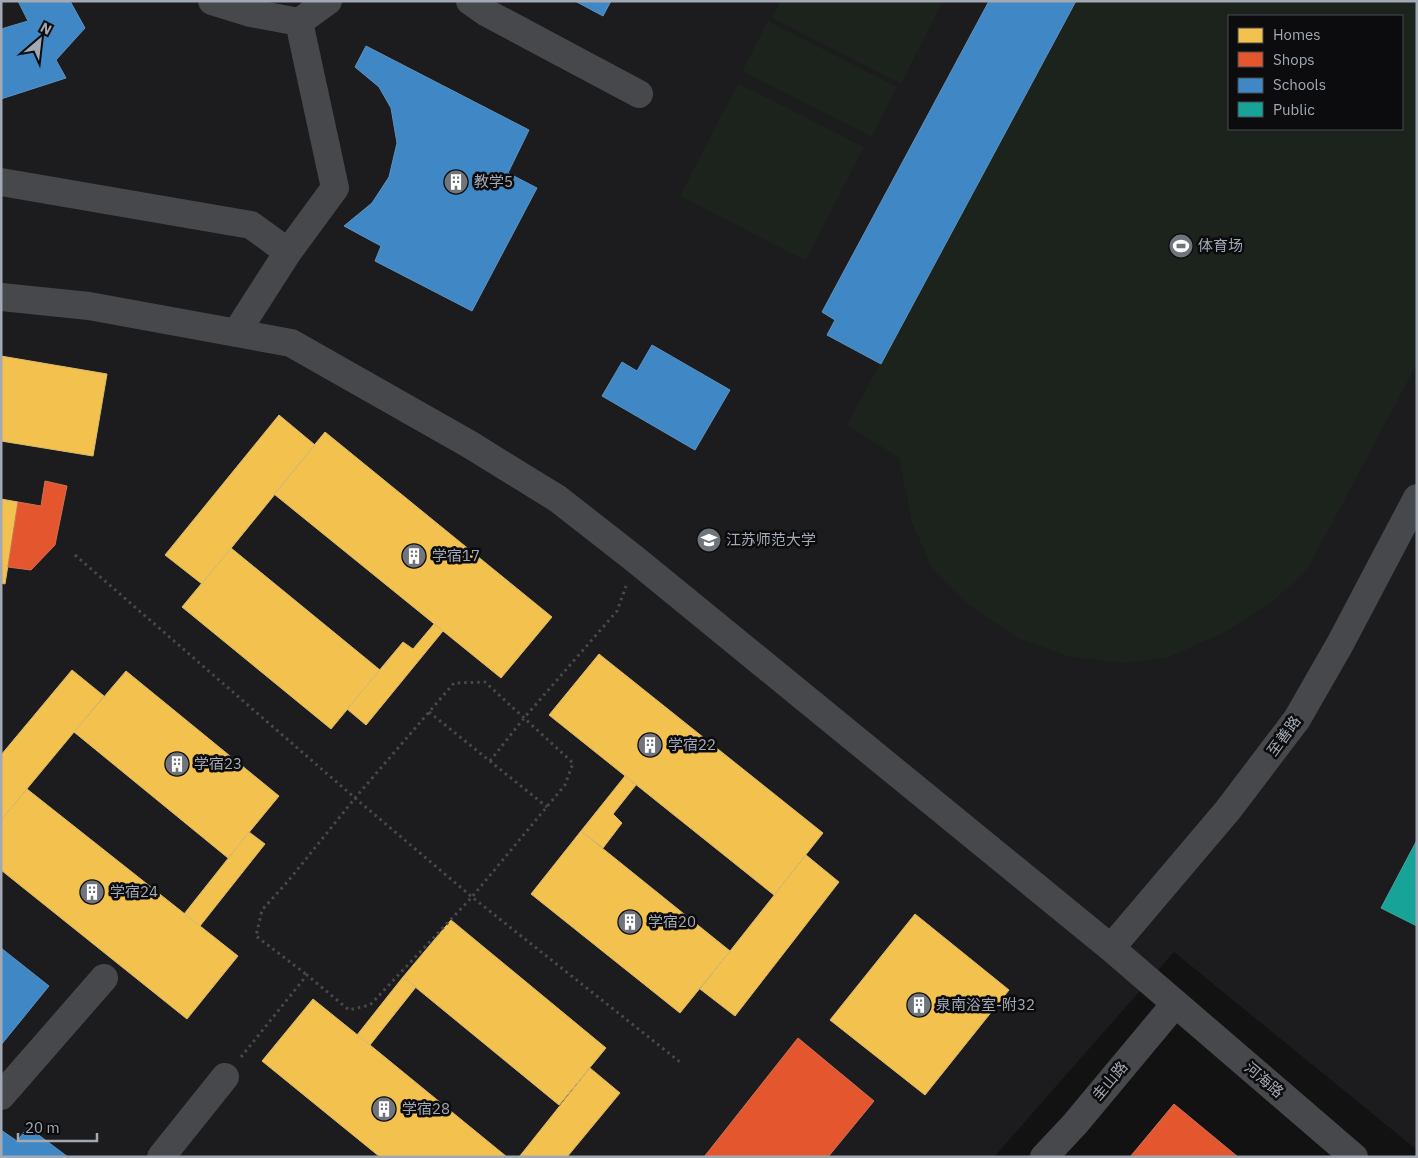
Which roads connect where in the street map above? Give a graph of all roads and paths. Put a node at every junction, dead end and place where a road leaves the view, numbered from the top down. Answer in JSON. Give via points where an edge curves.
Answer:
{"nodes":[{"id":1,"x":212,"y":1,"type":"edge"},
{"id":2,"x":328,"y":1,"type":"edge"},
{"id":3,"x":470,"y":1,"type":"edge"},
{"id":4,"x":298,"y":22,"type":"junction"},
{"id":5,"x":639,"y":94,"type":"dead end"},
{"id":6,"x":1,"y":182,"type":"edge"},
{"id":7,"x":288,"y":252,"type":"junction"},
{"id":8,"x":1,"y":297,"type":"edge"},
{"id":9,"x":236,"y":333,"type":"junction"},
{"id":10,"x":1417,"y":498,"type":"edge"},
{"id":11,"x":75,"y":555,"type":"dead end"},
{"id":12,"x":636,"y":560,"type":"junction"},
{"id":13,"x":429,"y":712,"type":"junction"},
{"id":14,"x":524,"y":718,"type":"junction"},
{"id":15,"x":490,"y":761,"type":"junction"},
{"id":16,"x":355,"y":798,"type":"junction"},
{"id":17,"x":547,"y":807,"type":"junction"},
{"id":18,"x":472,"y":896,"type":"junction"},
{"id":19,"x":1111,"y":948,"type":"junction"},
{"id":20,"x":307,"y":975,"type":"junction"},
{"id":21,"x":104,"y":978,"type":"dead end"},
{"id":22,"x":1175,"y":1004,"type":"junction"},
{"id":23,"x":680,"y":1062,"type":"dead end"},
{"id":24,"x":225,"y":1077,"type":"joint"},
{"id":25,"x":1,"y":1096,"type":"edge"},
{"id":26,"x":161,"y":1157,"type":"edge"},
{"id":27,"x":1044,"y":1157,"type":"edge"},
{"id":28,"x":1354,"y":1157,"type":"edge"}],
"edges":[{"from":1,"to":4,"type":"street"},
{"from":2,"to":4,"type":"street"},
{"from":3,"to":5,"type":"street"},
{"from":4,"to":7,"type":"street","via":[[335,188]]},
{"from":6,"to":7,"type":"street","via":[[250,224]]},
{"from":7,"to":9,"type":"street"},
{"from":8,"to":9,"type":"street","name":"河海路","via":[[89,306]]},
{"from":9,"to":12,"type":"street","name":"河海路","via":[[291,343],[461,439],[558,499]]},
{"from":10,"to":19,"type":"street","name":"至善路","via":[[1297,719],[1228,810]]},
{"from":11,"to":16,"type":"path"},
{"from":12,"to":14,"type":"path","via":[[617,611]]},
{"from":12,"to":19,"type":"street","name":"河海路"},
{"from":13,"to":14,"type":"path","via":[[454,683],[485,682]]},
{"from":13,"to":15,"type":"path"},
{"from":13,"to":16,"type":"path"},
{"from":14,"to":15,"type":"path"},
{"from":14,"to":17,"type":"path","via":[[573,763],[565,785]]},
{"from":15,"to":17,"type":"path"},
{"from":16,"to":18,"type":"path"},
{"from":16,"to":20,"type":"path","via":[[262,910],[256,936]]},
{"from":17,"to":18,"type":"path"},
{"from":18,"to":20,"type":"path","via":[[370,1005],[349,1010]]},
{"from":18,"to":23,"type":"path"},
{"from":19,"to":22,"type":"street","name":"河海路"},
{"from":20,"to":24,"type":"path"},
{"from":21,"to":25,"type":"street"},
{"from":22,"to":27,"type":"street","name":"圭山路"},
{"from":22,"to":28,"type":"street","name":"河海路"},
{"from":24,"to":26,"type":"street"}]}
